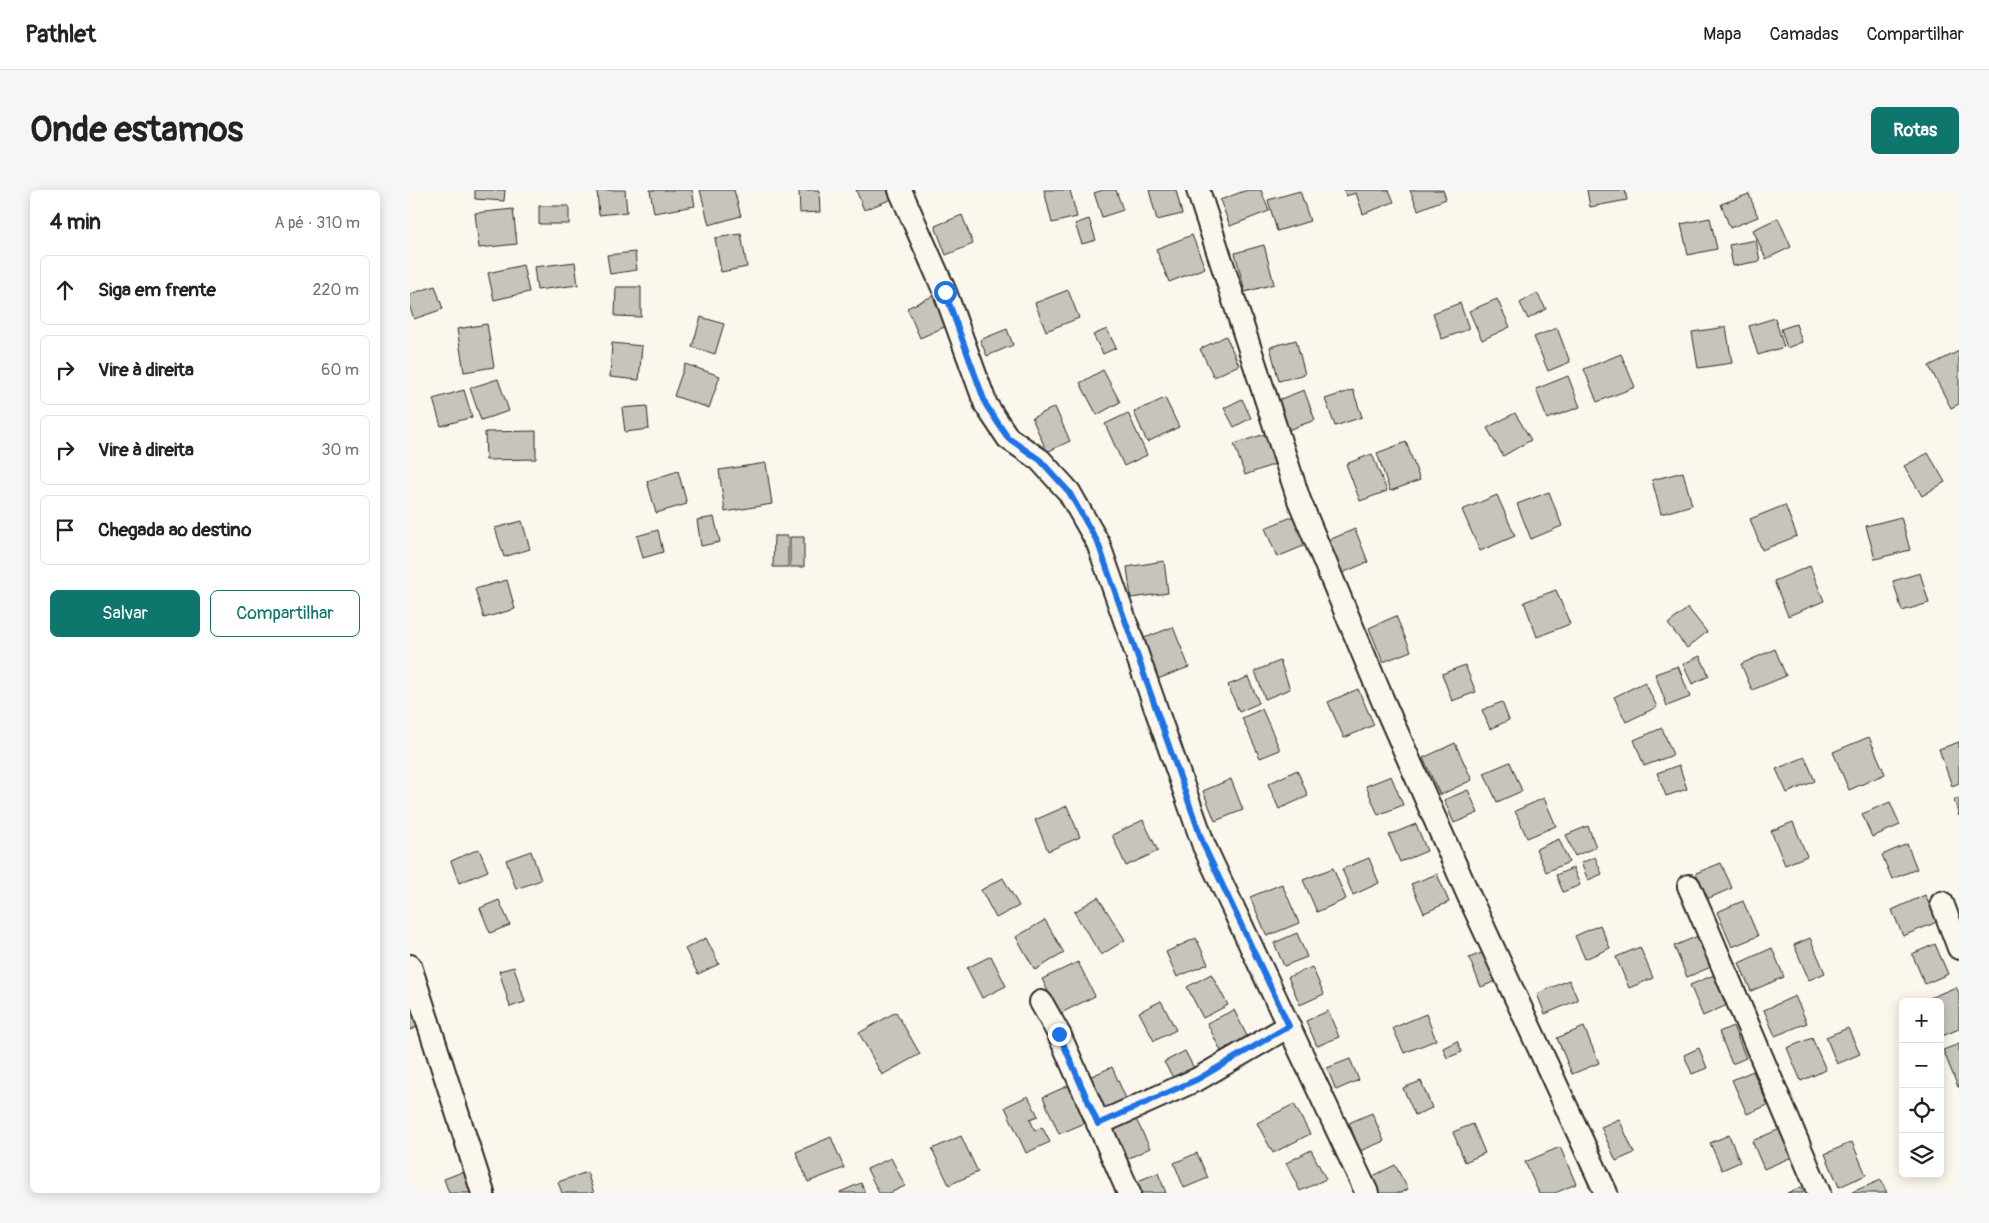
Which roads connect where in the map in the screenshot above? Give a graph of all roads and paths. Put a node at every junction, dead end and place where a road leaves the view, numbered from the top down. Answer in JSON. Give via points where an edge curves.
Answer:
{"nodes":[{"id":1,"x":900,"y":190,"type":"edge"},
{"id":2,"x":1198,"y":190,"type":"edge"},
{"id":3,"x":1688,"y":886,"type":"dead end"},
{"id":4,"x":1942,"y":903,"type":"dead end"},
{"id":5,"x":1959,"y":948,"type":"edge"},
{"id":6,"x":410,"y":966,"type":"edge"},
{"id":7,"x":1041,"y":1002,"type":"dead end"},
{"id":8,"x":1289,"y":1026,"type":"junction"},
{"id":9,"x":1098,"y":1124,"type":"junction"},
{"id":10,"x":483,"y":1193,"type":"edge"},
{"id":11,"x":1129,"y":1193,"type":"edge"},
{"id":12,"x":1367,"y":1193,"type":"edge"},
{"id":13,"x":1606,"y":1193,"type":"edge"},
{"id":14,"x":1819,"y":1193,"type":"edge"}],
"edges":[{"from":1,"to":8,"type":"street","via":[[945,292],[986,405],[1008,438],[1040,460],[1069,492],[1098,543],[1204,846]]},
{"from":2,"to":13,"type":"street","via":[[1299,500],[1468,894]]},
{"from":3,"to":14,"type":"street"},
{"from":4,"to":5,"type":"street"},
{"from":6,"to":10,"type":"street"},
{"from":7,"to":9,"type":"street","via":[[1059,1034]]},
{"from":8,"to":9,"type":"street","via":[[1198,1079]]},
{"from":8,"to":12,"type":"street"},
{"from":9,"to":11,"type":"street"}]}
